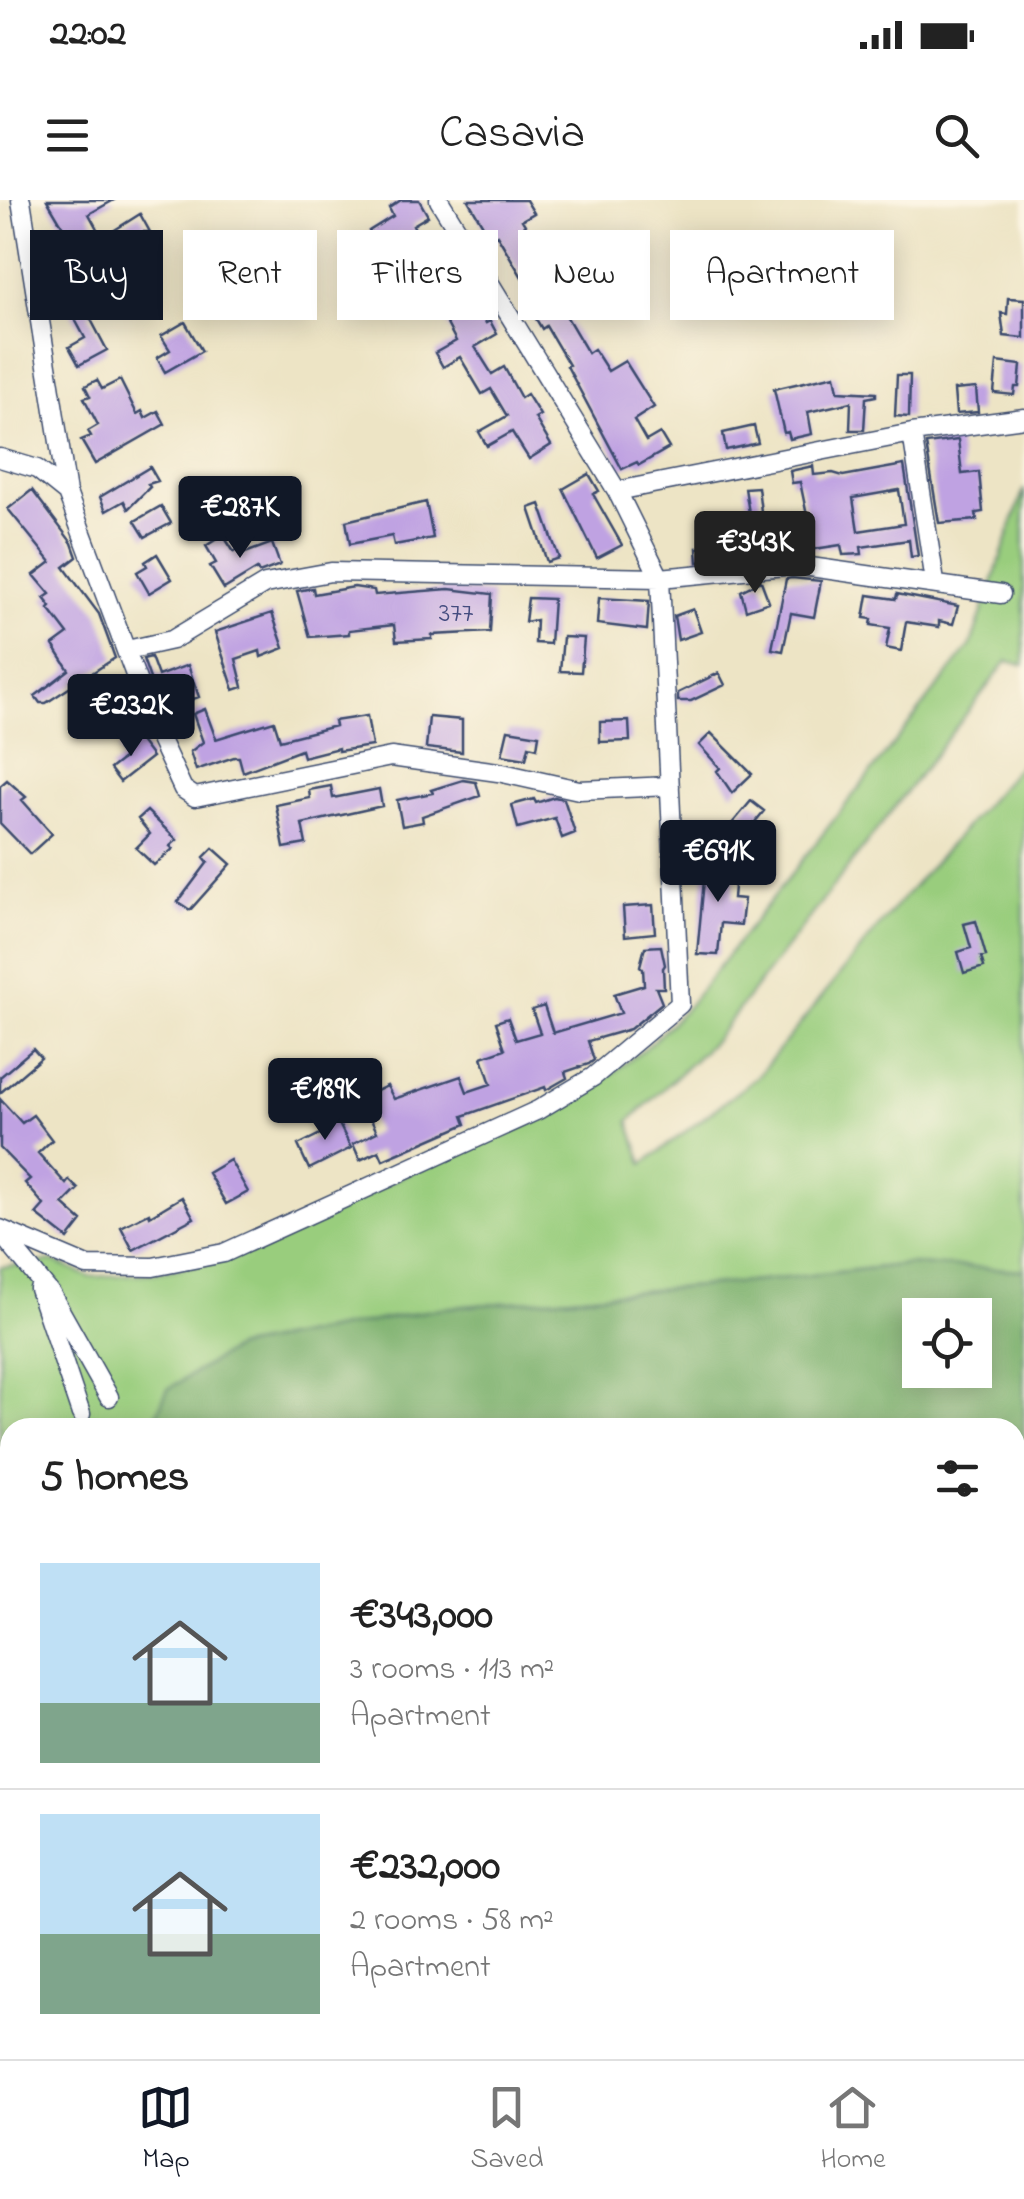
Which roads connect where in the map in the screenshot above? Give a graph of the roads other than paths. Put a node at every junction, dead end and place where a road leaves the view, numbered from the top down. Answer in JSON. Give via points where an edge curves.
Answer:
{"nodes":[{"id":1,"x":22,"y":200,"type":"edge"},
{"id":2,"x":439,"y":200,"type":"edge"},
{"id":3,"x":1024,"y":418,"type":"edge"},
{"id":4,"x":912,"y":433,"type":"junction"},
{"id":5,"x":0,"y":458,"type":"edge"},
{"id":6,"x":617,"y":491,"type":"junction"},
{"id":7,"x":67,"y":493,"type":"junction"},
{"id":8,"x":660,"y":578,"type":"junction"},
{"id":9,"x":934,"y":582,"type":"junction"},
{"id":10,"x":1001,"y":594,"type":"dead end"},
{"id":11,"x":128,"y":650,"type":"junction"},
{"id":12,"x":670,"y":786,"type":"junction"},
{"id":13,"x":0,"y":1230,"type":"edge"},
{"id":14,"x":34,"y":1269,"type":"junction"},
{"id":15,"x":109,"y":1397,"type":"dead end"},
{"id":16,"x":81,"y":1414,"type":"dead end"}],
"edges":[{"from":1,"to":7,"type":"street"},
{"from":2,"to":6,"type":"street"},
{"from":3,"to":4,"type":"street"},
{"from":4,"to":6,"type":"street"},
{"from":4,"to":9,"type":"street"},
{"from":5,"to":7,"type":"street","via":[[37,469]]},
{"from":6,"to":8,"type":"street"},
{"from":7,"to":11,"type":"street"},
{"from":8,"to":9,"type":"street","via":[[796,565]]},
{"from":8,"to":11,"type":"street","via":[[331,572],[265,584],[172,640]]},
{"from":8,"to":12,"type":"street"},
{"from":9,"to":10,"type":"street"},
{"from":11,"to":12,"type":"street","via":[[156,731],[184,789],[195,797],[391,757],[578,790]]},
{"from":12,"to":13,"type":"street","via":[[680,1004],[593,1077],[538,1110],[224,1252],[153,1267],[87,1266]]},
{"from":13,"to":14,"type":"street"},
{"from":14,"to":15,"type":"street"},
{"from":14,"to":16,"type":"street"}]}
